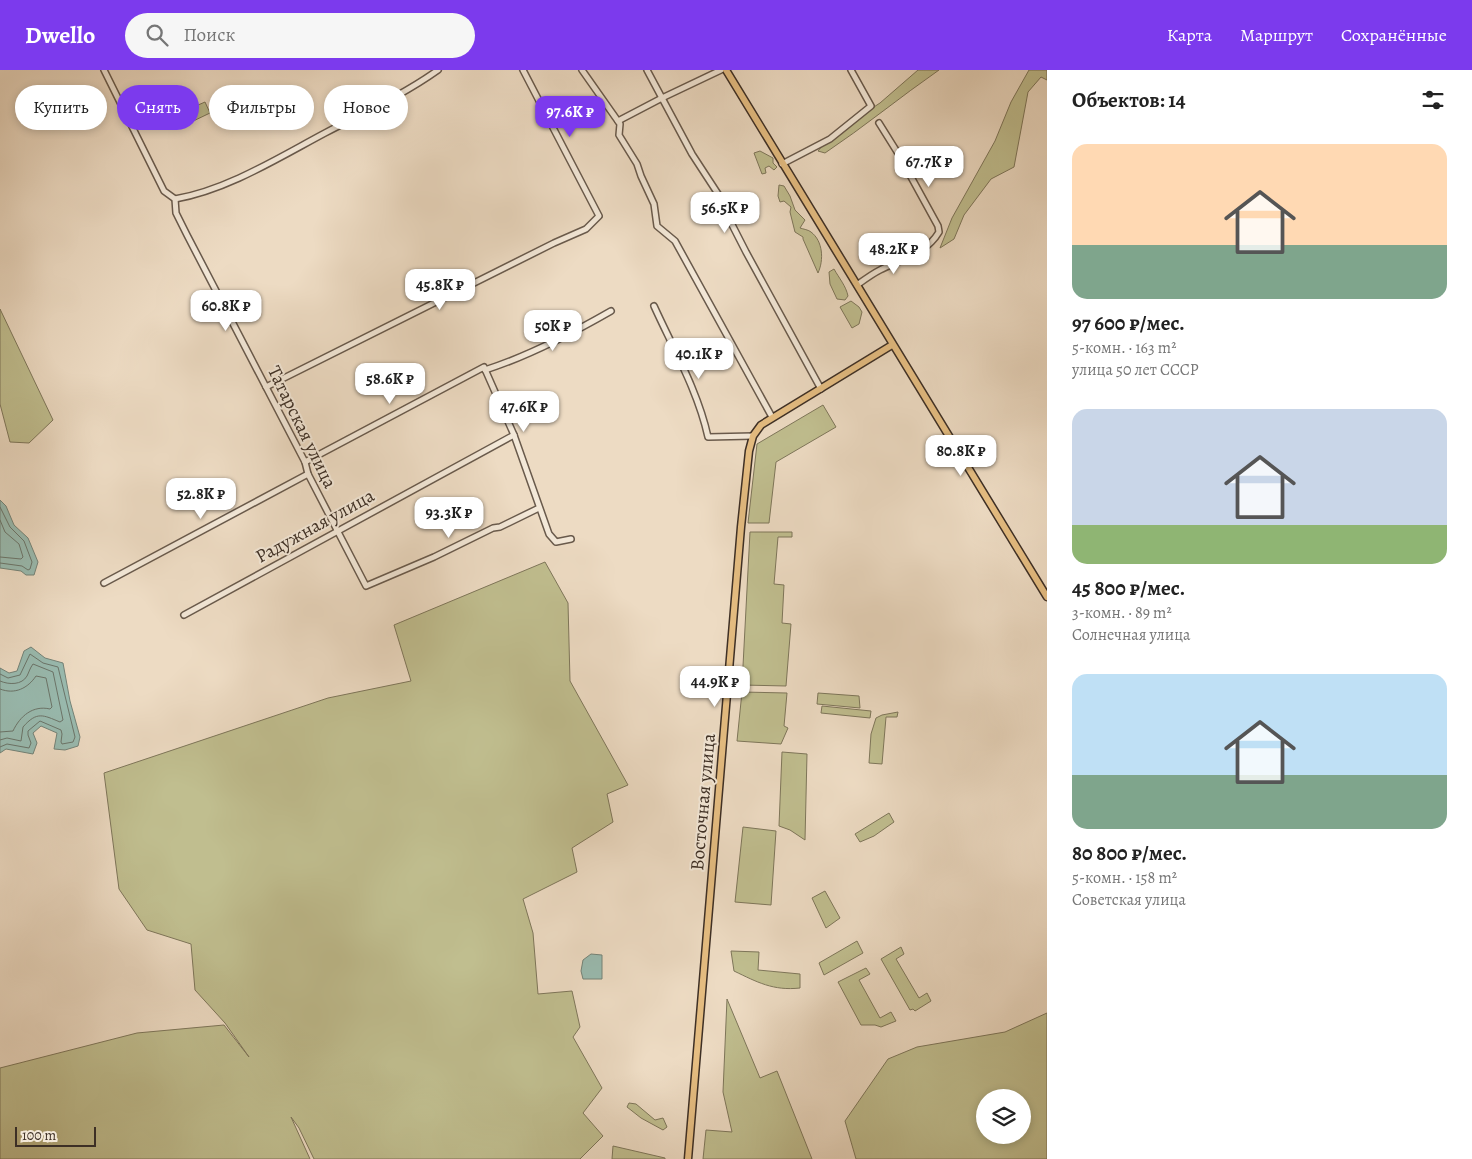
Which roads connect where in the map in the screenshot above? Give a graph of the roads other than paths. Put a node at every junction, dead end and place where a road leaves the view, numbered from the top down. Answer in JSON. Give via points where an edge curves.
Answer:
{"nodes":[{"id":1,"x":104,"y":70,"type":"edge"},
{"id":2,"x":438,"y":70,"type":"edge"},
{"id":3,"x":524,"y":70,"type":"edge"},
{"id":4,"x":582,"y":70,"type":"edge"},
{"id":5,"x":647,"y":70,"type":"edge"},
{"id":6,"x":721,"y":70,"type":"edge"},
{"id":7,"x":726,"y":70,"type":"edge"},
{"id":8,"x":851,"y":70,"type":"edge"},
{"id":9,"x":662,"y":98,"type":"junction"},
{"id":10,"x":618,"y":121,"type":"junction"},
{"id":11,"x":879,"y":123,"type":"dead end"},
{"id":12,"x":782,"y":164,"type":"junction"},
{"id":13,"x":175,"y":200,"type":"junction"},
{"id":14,"x":857,"y":285,"type":"junction"},
{"id":15,"x":654,"y":306,"type":"dead end"},
{"id":16,"x":611,"y":311,"type":"dead end"},
{"id":17,"x":892,"y":345,"type":"junction"},
{"id":18,"x":485,"y":368,"type":"junction"},
{"id":19,"x":266,"y":387,"type":"junction"},
{"id":20,"x":821,"y":389,"type":"junction"},
{"id":21,"x":772,"y":417,"type":"junction"},
{"id":22,"x":514,"y":435,"type":"junction"},
{"id":23,"x":753,"y":436,"type":"junction"},
{"id":24,"x":305,"y":462,"type":"junction"},
{"id":25,"x":308,"y":474,"type":"junction"},
{"id":26,"x":539,"y":508,"type":"junction"},
{"id":27,"x":337,"y":532,"type":"junction"},
{"id":28,"x":571,"y":539,"type":"dead end"},
{"id":29,"x":104,"y":583,"type":"dead end"},
{"id":30,"x":1047,"y":597,"type":"edge"},
{"id":31,"x":184,"y":615,"type":"dead end"},
{"id":32,"x":688,"y":1159,"type":"edge"}],
"edges":[{"from":1,"to":13,"type":"street","name":"Татарская улица","via":[[164,191]]},
{"from":2,"to":13,"type":"street","via":[[413,88],[259,168],[202,194]]},
{"from":3,"to":19,"type":"street","via":[[599,216],[586,229]]},
{"from":4,"to":10,"type":"street"},
{"from":5,"to":9,"type":"street"},
{"from":6,"to":9,"type":"street"},
{"from":7,"to":12,"type":"main road"},
{"from":8,"to":12,"type":"street","via":[[871,106],[830,140]]},
{"from":9,"to":10,"type":"street"},
{"from":9,"to":20,"type":"street","via":[[692,154],[722,200],[746,252]]},
{"from":10,"to":21,"type":"street","via":[[619,135],[637,164],[654,204],[657,226],[675,241]]},
{"from":11,"to":14,"type":"street","via":[[939,232],[922,250]]},
{"from":12,"to":14,"type":"main road"},
{"from":13,"to":19,"type":"street","name":"Татарская улица","via":[[176,213],[186,235]]},
{"from":14,"to":17,"type":"main road"},
{"from":15,"to":23,"type":"street","via":[[693,391],[708,437]]},
{"from":16,"to":18,"type":"street","via":[[511,362]]},
{"from":17,"to":20,"type":"main road"},
{"from":17,"to":30,"type":"main road"},
{"from":18,"to":22,"type":"street"},
{"from":18,"to":24,"type":"street"},
{"from":19,"to":24,"type":"street","name":"Татарская улица"},
{"from":20,"to":21,"type":"main road"},
{"from":21,"to":23,"type":"main road","via":[[760,425]]},
{"from":22,"to":26,"type":"street"},
{"from":22,"to":27,"type":"street","name":"Радужная улица"},
{"from":23,"to":32,"type":"main road","name":"Восточная улица","via":[[741,527]]},
{"from":24,"to":25,"type":"street","name":"Татарская улица"},
{"from":25,"to":27,"type":"street","name":"Татарская улица"},
{"from":25,"to":29,"type":"street"},
{"from":26,"to":27,"type":"street","name":"Татарская улица","via":[[366,586]]},
{"from":26,"to":28,"type":"street","via":[[549,534],[556,542]]},
{"from":27,"to":31,"type":"street","name":"Радужная улица"}]}
